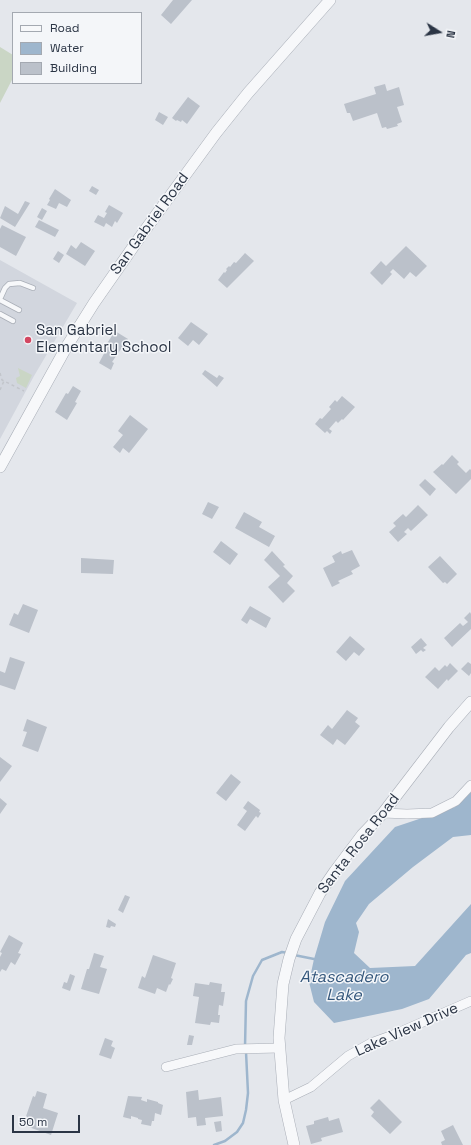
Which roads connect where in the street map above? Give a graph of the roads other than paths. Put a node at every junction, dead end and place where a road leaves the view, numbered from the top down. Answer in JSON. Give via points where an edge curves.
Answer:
{"nodes":[{"id":1,"x":330,"y":0,"type":"edge"},
{"id":2,"x":33,"y":288,"type":"dead end"},
{"id":3,"x":0,"y":299,"type":"edge"},
{"id":4,"x":19,"y":310,"type":"dead end"},
{"id":5,"x":0,"y":314,"type":"edge"},
{"id":6,"x":13,"y":321,"type":"dead end"},
{"id":7,"x":0,"y":468,"type":"edge"},
{"id":8,"x":471,"y":702,"type":"edge"},
{"id":9,"x":471,"y":785,"type":"edge"},
{"id":10,"x":383,"y":813,"type":"junction"},
{"id":11,"x":471,"y":1001,"type":"edge"},
{"id":12,"x":279,"y":1048,"type":"junction"},
{"id":13,"x":166,"y":1067,"type":"dead end"},
{"id":14,"x":284,"y":1100,"type":"junction"},
{"id":15,"x":294,"y":1145,"type":"edge"}],
"edges":[{"from":1,"to":7,"type":"street","name":"San Gabriel Road","via":[[248,93],[144,232],[67,346]]},
{"from":2,"to":3,"type":"lane","via":[[20,283],[9,284]]},
{"from":3,"to":4,"type":"lane"},
{"from":5,"to":6,"type":"lane"},
{"from":8,"to":10,"type":"street","name":"Santa Rosa Road"},
{"from":9,"to":10,"type":"street","via":[[456,801],[432,813]]},
{"from":10,"to":12,"type":"street","name":"Santa Rosa Road","via":[[362,835],[335,871],[320,893],[296,940],[283,984]]},
{"from":11,"to":14,"type":"street","name":"Lake View Drive","via":[[371,1043],[348,1056],[311,1087]]},
{"from":12,"to":13,"type":"street","via":[[236,1049]]},
{"from":12,"to":14,"type":"street","name":"Santa Rosa Road"},
{"from":14,"to":15,"type":"street","name":"Santa Rosa Road"}]}
